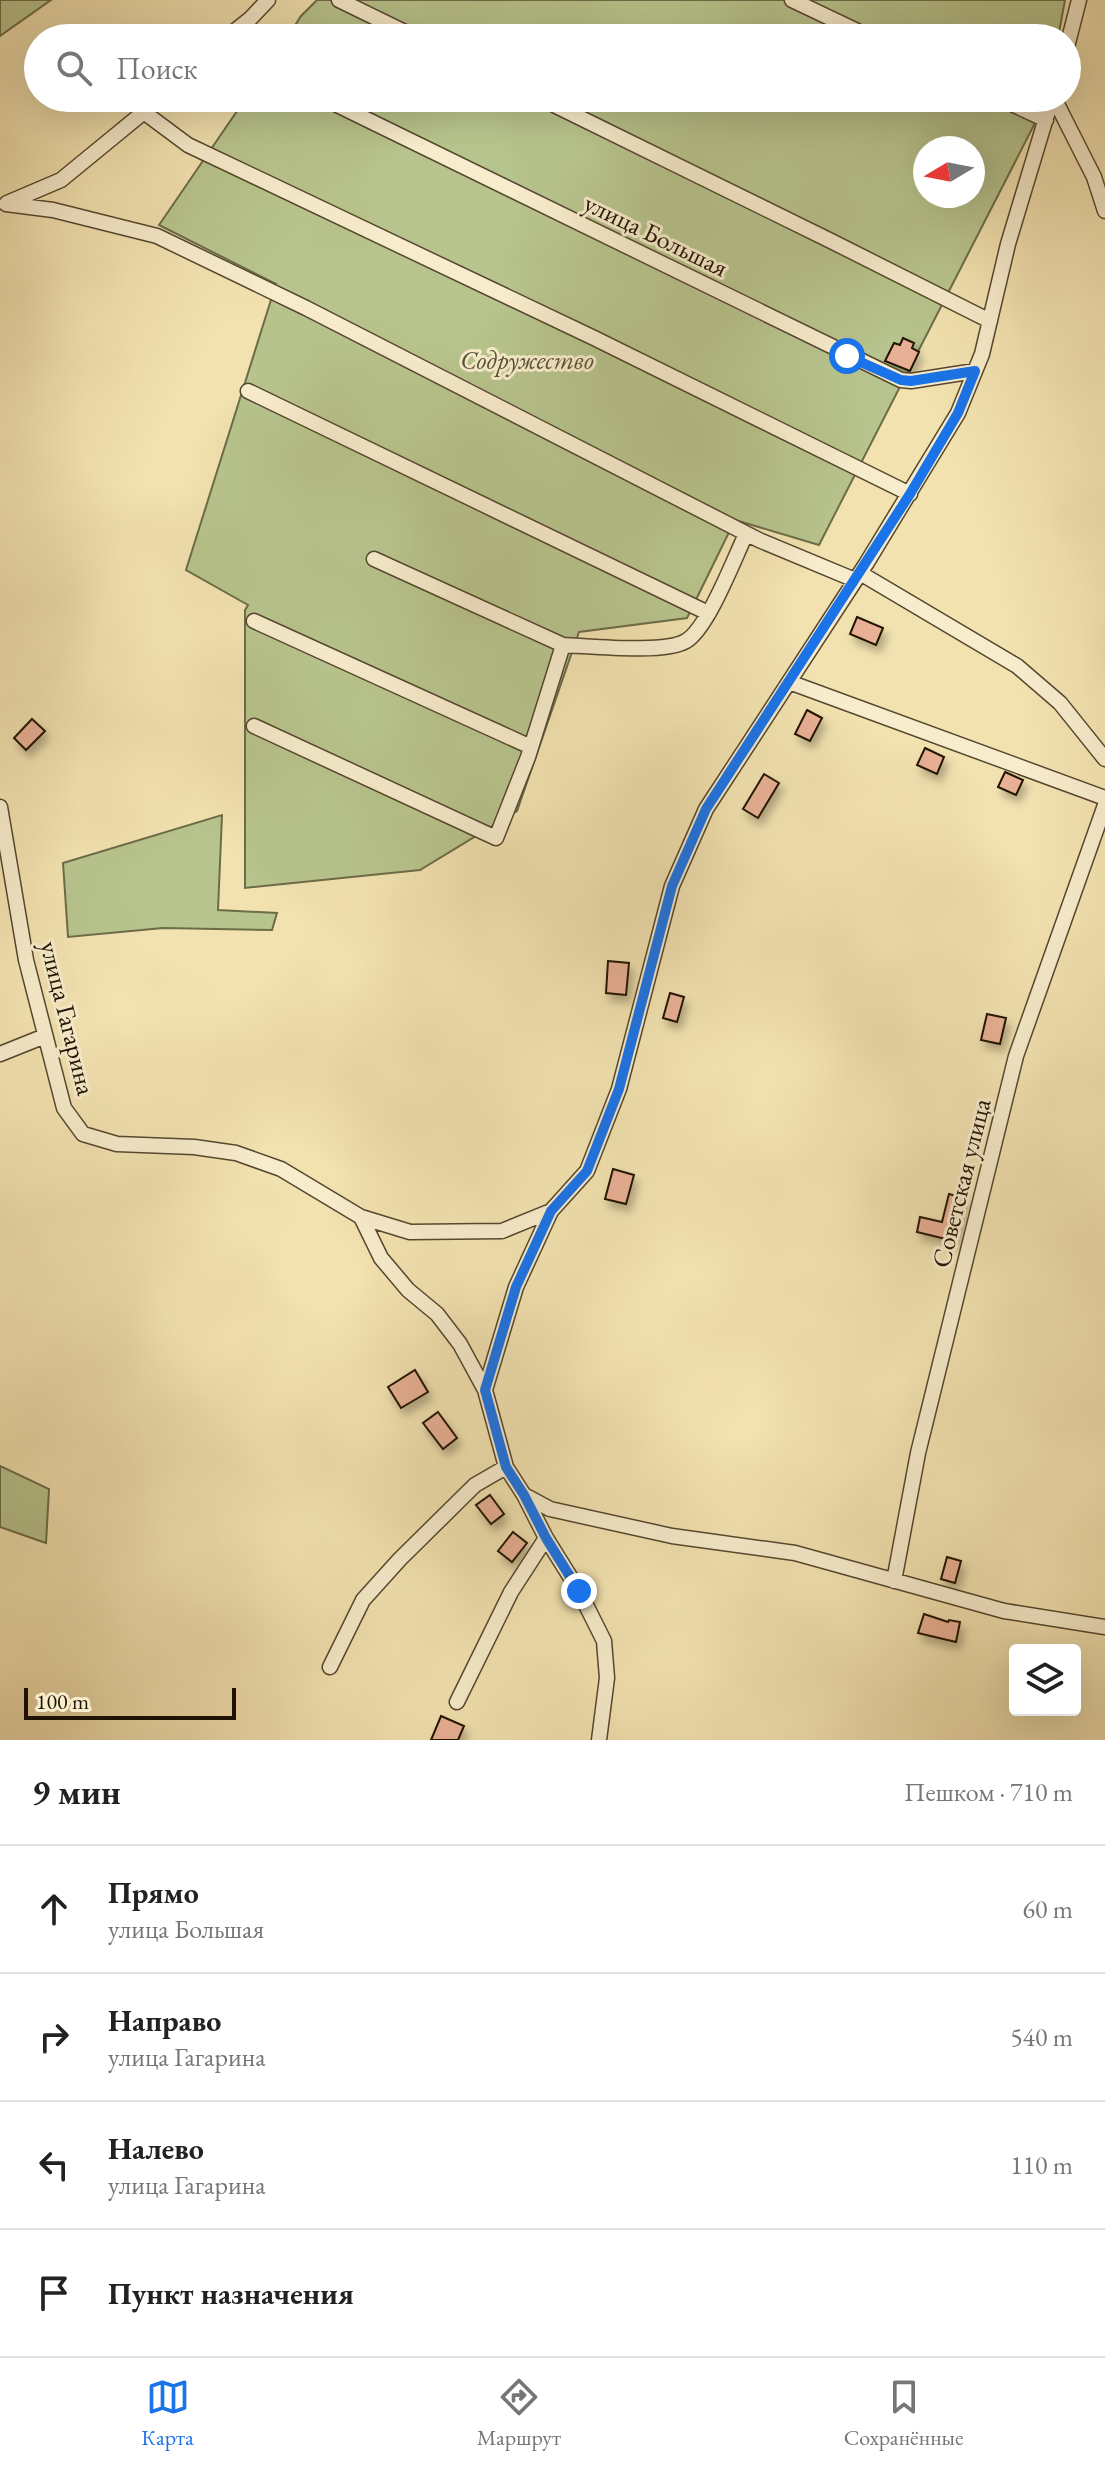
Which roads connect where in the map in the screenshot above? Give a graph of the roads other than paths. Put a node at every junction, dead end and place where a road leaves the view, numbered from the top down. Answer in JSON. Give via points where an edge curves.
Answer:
{"nodes":[{"id":1,"x":268,"y":0,"type":"edge"},
{"id":2,"x":339,"y":0,"type":"edge"},
{"id":3,"x":792,"y":0,"type":"edge"},
{"id":4,"x":1079,"y":0,"type":"edge"},
{"id":5,"x":244,"y":24,"type":"edge"},
{"id":6,"x":388,"y":24,"type":"edge"},
{"id":7,"x":843,"y":24,"type":"edge"},
{"id":8,"x":1073,"y":24,"type":"edge"},
{"id":9,"x":352,"y":112,"type":"edge"},
{"id":10,"x":568,"y":112,"type":"edge"},
{"id":11,"x":1029,"y":112,"type":"edge"},
{"id":12,"x":1049,"y":112,"type":"edge"},
{"id":13,"x":1060,"y":112,"type":"edge"},
{"id":14,"x":145,"y":113,"type":"joint"},
{"id":15,"x":1046,"y":120,"type":"junction"},
{"id":16,"x":3,"y":205,"type":"edge"},
{"id":17,"x":1105,"y":211,"type":"edge"},
{"id":18,"x":990,"y":321,"type":"junction"},
{"id":19,"x":975,"y":371,"type":"junction"},
{"id":20,"x":248,"y":391,"type":"dead end"},
{"id":21,"x":910,"y":494,"type":"junction"},
{"id":22,"x":746,"y":534,"type":"junction"},
{"id":23,"x":374,"y":559,"type":"dead end"},
{"id":24,"x":858,"y":576,"type":"junction"},
{"id":25,"x":708,"y":613,"type":"junction"},
{"id":26,"x":254,"y":621,"type":"dead end"},
{"id":27,"x":563,"y":645,"type":"junction"},
{"id":28,"x":789,"y":682,"type":"junction"},
{"id":29,"x":254,"y":726,"type":"dead end"},
{"id":30,"x":531,"y":747,"type":"junction"},
{"id":31,"x":1105,"y":759,"type":"edge"},
{"id":32,"x":1105,"y":798,"type":"edge"},
{"id":33,"x":1105,"y":805,"type":"edge"},
{"id":34,"x":0,"y":807,"type":"edge"},
{"id":35,"x":45,"y":1036,"type":"junction"},
{"id":36,"x":0,"y":1054,"type":"edge"},
{"id":37,"x":551,"y":1211,"type":"junction"},
{"id":38,"x":361,"y":1217,"type":"junction"},
{"id":39,"x":485,"y":1390,"type":"junction"},
{"id":40,"x":506,"y":1467,"type":"junction"},
{"id":41,"x":524,"y":1495,"type":"junction"},
{"id":42,"x":546,"y":1538,"type":"junction"},
{"id":43,"x":894,"y":1581,"type":"junction"},
{"id":44,"x":1105,"y":1627,"type":"edge"},
{"id":45,"x":330,"y":1667,"type":"dead end"},
{"id":46,"x":457,"y":1702,"type":"dead end"},
{"id":47,"x":599,"y":1740,"type":"edge"}],
"edges":[{"from":1,"to":5,"type":"street"},
{"from":2,"to":6,"type":"street"},
{"from":3,"to":7,"type":"street"},
{"from":4,"to":8,"type":"street"},
{"from":9,"to":19,"type":"street","name":"улица Большая","via":[[901,380]]},
{"from":10,"to":18,"type":"street"},
{"from":11,"to":15,"type":"street"},
{"from":12,"to":15,"type":"street","name":"улица Гагарина"},
{"from":13,"to":17,"type":"street"},
{"from":14,"to":16,"type":"street","via":[[61,180]]},
{"from":14,"to":21,"type":"street","via":[[188,145]]},
{"from":15,"to":18,"type":"street","name":"улица Гагарина"},
{"from":16,"to":22,"type":"street","via":[[53,210],[157,236]]},
{"from":18,"to":19,"type":"street","name":"улица Гагарина"},
{"from":19,"to":21,"type":"street","name":"улица Гагарина","via":[[958,413]]},
{"from":20,"to":25,"type":"street"},
{"from":21,"to":24,"type":"street","name":"улица Гагарина"},
{"from":22,"to":24,"type":"street"},
{"from":22,"to":25,"type":"street"},
{"from":23,"to":27,"type":"street"},
{"from":24,"to":28,"type":"street","name":"улица Гагарина"},
{"from":24,"to":31,"type":"street","via":[[1017,666],[1060,703]]},
{"from":25,"to":27,"type":"street","via":[[685,642],[660,647]]},
{"from":26,"to":30,"type":"street"},
{"from":27,"to":30,"type":"street"},
{"from":28,"to":32,"type":"street"},
{"from":28,"to":37,"type":"street","name":"улица Гагарина","via":[[706,809],[672,886],[619,1089],[587,1171]]},
{"from":29,"to":30,"type":"street","via":[[496,838]]},
{"from":33,"to":43,"type":"street","name":"Советская улица","via":[[1016,1056],[918,1453]]},
{"from":34,"to":35,"type":"street","name":"улица Гагарина"},
{"from":35,"to":36,"type":"street"},
{"from":35,"to":38,"type":"street","name":"улица Гагарина","via":[[64,1108],[83,1134],[117,1144],[236,1153],[281,1169]]},
{"from":37,"to":38,"type":"street","name":"улица Гагарина","via":[[502,1231],[410,1232]]},
{"from":37,"to":39,"type":"street","name":"улица Гагарина","via":[[516,1287]]},
{"from":38,"to":39,"type":"street","via":[[381,1258],[437,1314]]},
{"from":39,"to":40,"type":"street"},
{"from":40,"to":41,"type":"street"},
{"from":40,"to":45,"type":"street","via":[[475,1485],[363,1600]]},
{"from":41,"to":42,"type":"street"},
{"from":41,"to":43,"type":"street","via":[[550,1509],[672,1536],[795,1553]]},
{"from":42,"to":46,"type":"street","via":[[511,1592]]},
{"from":42,"to":47,"type":"street","via":[[604,1641],[607,1678]]},
{"from":43,"to":44,"type":"street","via":[[1004,1611]]}]}
